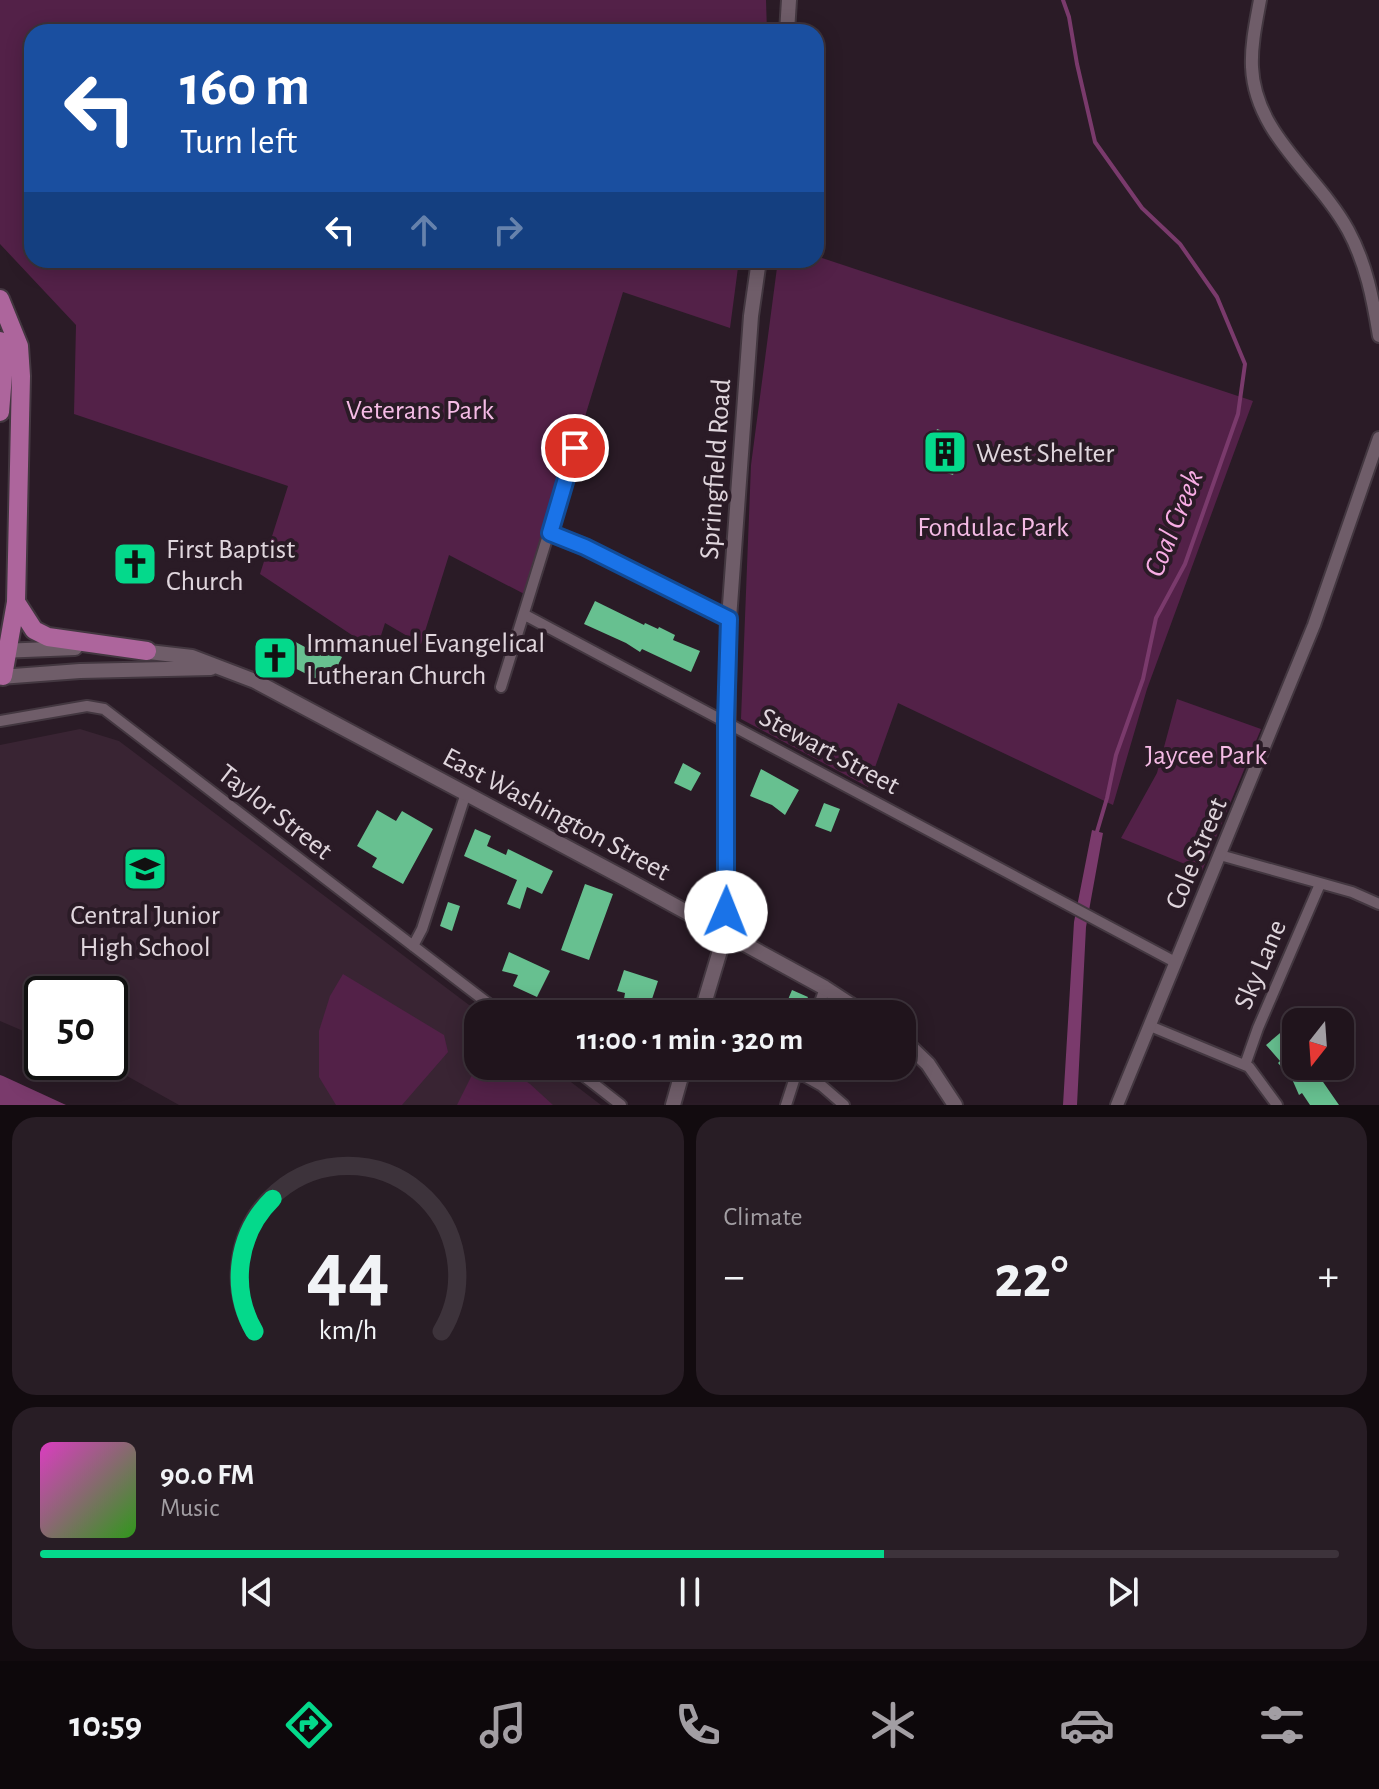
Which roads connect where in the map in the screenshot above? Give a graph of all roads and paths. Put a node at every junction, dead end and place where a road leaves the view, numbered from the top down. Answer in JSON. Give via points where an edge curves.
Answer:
{"nodes":[{"id":1,"x":789,"y":0,"type":"edge"},
{"id":2,"x":1260,"y":0,"type":"edge"},
{"id":3,"x":788,"y":24,"type":"edge"},
{"id":4,"x":758,"y":268,"type":"edge"},
{"id":5,"x":0,"y":299,"type":"edge"},
{"id":6,"x":1379,"y":336,"type":"edge"},
{"id":7,"x":0,"y":341,"type":"edge"},
{"id":8,"x":0,"y":412,"type":"edge"},
{"id":9,"x":1379,"y":438,"type":"edge"},
{"id":10,"x":575,"y":448,"type":"dead end"},
{"id":11,"x":550,"y":533,"type":"junction"},
{"id":12,"x":16,"y":602,"type":"junction"},
{"id":13,"x":525,"y":615,"type":"junction"},
{"id":14,"x":729,"y":619,"type":"junction"},
{"id":15,"x":4,"y":650,"type":"edge"},
{"id":16,"x":147,"y":651,"type":"junction"},
{"id":17,"x":219,"y":668,"type":"junction"},
{"id":18,"x":2,"y":677,"type":"edge"},
{"id":19,"x":501,"y":687,"type":"dead end"},
{"id":20,"x":0,"y":721,"type":"edge"},
{"id":21,"x":726,"y":721,"type":"junction"},
{"id":22,"x":466,"y":793,"type":"junction"},
{"id":23,"x":1220,"y":855,"type":"junction"},
{"id":24,"x":1320,"y":884,"type":"junction"},
{"id":25,"x":1379,"y":904,"type":"edge"},
{"id":26,"x":725,"y":934,"type":"junction"},
{"id":27,"x":413,"y":946,"type":"junction"},
{"id":28,"x":1175,"y":962,"type":"junction"},
{"id":29,"x":825,"y":988,"type":"junction"},
{"id":30,"x":484,"y":1000,"type":"edge"},
{"id":31,"x":705,"y":1000,"type":"edge"},
{"id":32,"x":821,"y":1000,"type":"edge"},
{"id":33,"x":843,"y":1000,"type":"edge"},
{"id":34,"x":1150,"y":1026,"type":"junction"},
{"id":35,"x":916,"y":1052,"type":"edge"},
{"id":36,"x":1245,"y":1065,"type":"junction"},
{"id":37,"x":589,"y":1080,"type":"edge"},
{"id":38,"x":680,"y":1080,"type":"edge"},
{"id":39,"x":794,"y":1080,"type":"edge"},
{"id":40,"x":814,"y":1080,"type":"edge"},
{"id":41,"x":621,"y":1105,"type":"edge"},
{"id":42,"x":673,"y":1105,"type":"edge"},
{"id":43,"x":786,"y":1105,"type":"edge"},
{"id":44,"x":844,"y":1105,"type":"edge"},
{"id":45,"x":955,"y":1105,"type":"edge"},
{"id":46,"x":1117,"y":1105,"type":"edge"},
{"id":47,"x":1277,"y":1105,"type":"edge"}],
"edges":[{"from":1,"to":3,"type":"main road"},
{"from":2,"to":6,"type":"street","via":[[1252,65],[1260,105],[1347,228],[1366,274]]},
{"from":4,"to":14,"type":"main road","name":"Springfield Road"},
{"from":5,"to":12,"type":"highway","via":[[21,357]]},
{"from":7,"to":8,"type":"highway"},
{"from":9,"to":23,"type":"street","name":"Cole Street","via":[[1314,625]]},
{"from":10,"to":11,"type":"street"},
{"from":11,"to":13,"type":"street"},
{"from":11,"to":14,"type":"street"},
{"from":12,"to":15,"type":"highway"},
{"from":12,"to":16,"type":"highway","via":[[34,630],[48,637]]},
{"from":13,"to":19,"type":"street"},
{"from":13,"to":21,"type":"street","name":"Stewart Street"},
{"from":14,"to":21,"type":"main road","name":"Springfield Road"},
{"from":15,"to":16,"type":"main road","name":"East Washington Street"},
{"from":15,"to":18,"type":"highway"},
{"from":16,"to":17,"type":"main road","name":"East Washington Street","via":[[192,657]]},
{"from":17,"to":18,"type":"main road","name":"East Washington Street"},
{"from":17,"to":22,"type":"main road","name":"East Washington Street","via":[[255,681]]},
{"from":20,"to":27,"type":"street","name":"Taylor Street","via":[[87,706],[104,709]]},
{"from":21,"to":26,"type":"main road","name":"Springfield Road"},
{"from":21,"to":28,"type":"street","name":"Stewart Street"},
{"from":22,"to":26,"type":"main road","name":"East Washington Street"},
{"from":22,"to":27,"type":"street"},
{"from":23,"to":24,"type":"street"},
{"from":23,"to":28,"type":"street","name":"Cole Street"},
{"from":24,"to":25,"type":"street"},
{"from":24,"to":36,"type":"street","name":"Sky Lane"},
{"from":26,"to":29,"type":"main road","name":"East Washington Street"},
{"from":26,"to":31,"type":"main road","name":"Springfield Road"},
{"from":27,"to":30,"type":"street","name":"Taylor Street"},
{"from":28,"to":34,"type":"street","name":"Cole Street"},
{"from":29,"to":32,"type":"street"},
{"from":29,"to":33,"type":"main road","name":"East Washington Street"},
{"from":34,"to":36,"type":"street"},
{"from":34,"to":46,"type":"street","name":"Cole Street"},
{"from":35,"to":45,"type":"main road"},
{"from":36,"to":47,"type":"street"},
{"from":37,"to":41,"type":"street"},
{"from":38,"to":42,"type":"main road"},
{"from":39,"to":43,"type":"street"},
{"from":40,"to":44,"type":"street"}]}
